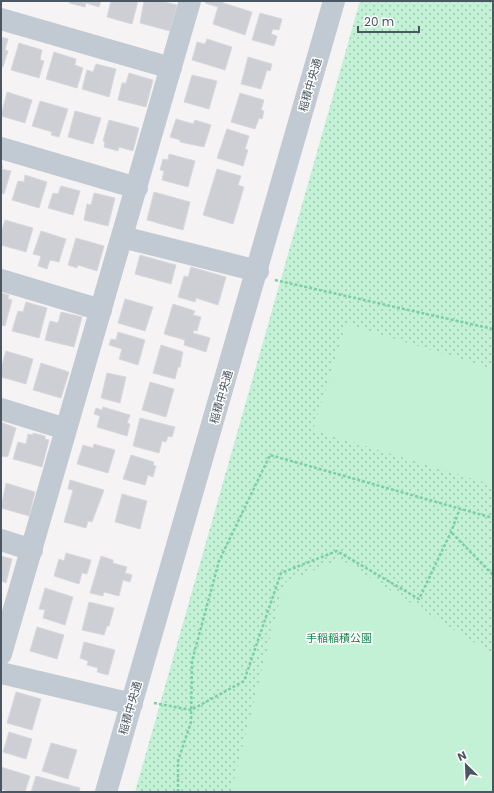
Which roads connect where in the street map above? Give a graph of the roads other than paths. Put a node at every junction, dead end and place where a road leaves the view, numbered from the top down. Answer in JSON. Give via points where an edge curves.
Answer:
{"nodes":[{"id":1,"x":190,"y":1,"type":"edge"},
{"id":2,"x":334,"y":1,"type":"edge"},
{"id":3,"x":1,"y":19,"type":"edge"},
{"id":4,"x":171,"y":68,"type":"junction"},
{"id":5,"x":1,"y":148,"type":"edge"},
{"id":6,"x":136,"y":188,"type":"junction"},
{"id":7,"x":122,"y":237,"type":"junction"},
{"id":8,"x":265,"y":275,"type":"junction"},
{"id":9,"x":1,"y":280,"type":"edge"},
{"id":10,"x":101,"y":310,"type":"junction"},
{"id":11,"x":1,"y":409,"type":"edge"},
{"id":12,"x":66,"y":429,"type":"junction"},
{"id":13,"x":1,"y":540,"type":"edge"},
{"id":14,"x":32,"y":550,"type":"junction"},
{"id":15,"x":1,"y":654,"type":"edge"},
{"id":16,"x":1,"y":673,"type":"edge"},
{"id":17,"x":140,"y":703,"type":"junction"},
{"id":18,"x":106,"y":792,"type":"edge"}],
"edges":[{"from":1,"to":4,"type":"street"},
{"from":2,"to":8,"type":"street","name":"稲積中央通"},
{"from":3,"to":4,"type":"street"},
{"from":4,"to":6,"type":"street"},
{"from":5,"to":6,"type":"street"},
{"from":6,"to":7,"type":"street"},
{"from":7,"to":8,"type":"street"},
{"from":7,"to":10,"type":"street"},
{"from":8,"to":17,"type":"street","name":"稲積中央通"},
{"from":9,"to":10,"type":"street"},
{"from":10,"to":12,"type":"street"},
{"from":11,"to":12,"type":"street"},
{"from":12,"to":14,"type":"street"},
{"from":13,"to":14,"type":"street"},
{"from":14,"to":15,"type":"street"},
{"from":16,"to":17,"type":"street"},
{"from":17,"to":18,"type":"street","name":"稲積中央通"}]}
